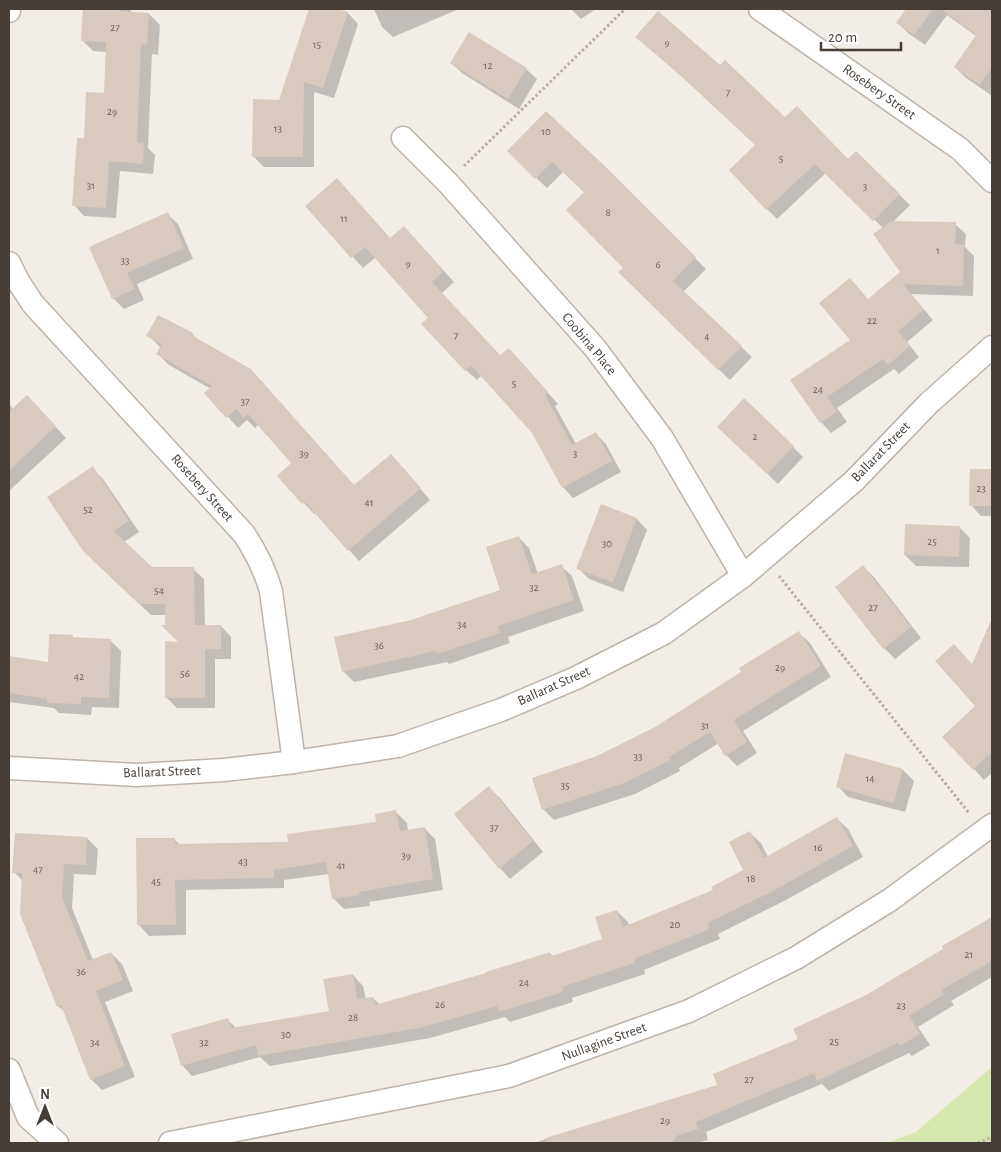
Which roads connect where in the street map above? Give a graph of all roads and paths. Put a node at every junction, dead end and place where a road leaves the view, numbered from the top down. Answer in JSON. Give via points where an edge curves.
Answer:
{"nodes":[{"id":1,"x":625,"y":9,"type":"edge"},
{"id":2,"x":760,"y":9,"type":"edge"},
{"id":3,"x":403,"y":138,"type":"dead end"},
{"id":4,"x":992,"y":181,"type":"edge"},
{"id":5,"x":448,"y":183,"type":"junction"},
{"id":6,"x":9,"y":263,"type":"edge"},
{"id":7,"x":992,"y":347,"type":"edge"},
{"id":8,"x":764,"y":558,"type":"junction"},
{"id":9,"x":743,"y":576,"type":"junction"},
{"id":10,"x":294,"y":762,"type":"junction"},
{"id":11,"x":9,"y":768,"type":"edge"},
{"id":12,"x":988,"y":828,"type":"edge"},
{"id":13,"x":9,"y":1070,"type":"edge"},
{"id":14,"x":992,"y":1137,"type":"edge"},
{"id":15,"x":57,"y":1143,"type":"edge"},
{"id":16,"x":170,"y":1143,"type":"edge"},
{"id":17,"x":978,"y":1143,"type":"edge"}],
"edges":[{"from":1,"to":5,"type":"path"},
{"from":2,"to":4,"type":"street","name":"Rosebery Street","via":[[960,148]]},
{"from":3,"to":5,"type":"street","name":"Coobina Place"},
{"from":5,"to":9,"type":"street","name":"Coobina Place","via":[[595,348],[662,438]]},
{"from":6,"to":10,"type":"street","name":"Rosebery Street","via":[[34,304],[256,551],[272,591]]},
{"from":7,"to":8,"type":"street","name":"Ballarat Street","via":[[929,403],[854,481]]},
{"from":8,"to":9,"type":"street","name":"Ballarat Street"},
{"from":8,"to":12,"type":"path"},
{"from":9,"to":10,"type":"street","name":"Ballarat Street","via":[[664,633],[576,678],[501,710],[398,746]]},
{"from":10,"to":11,"type":"street","name":"Ballarat Street","via":[[137,775]]},
{"from":12,"to":16,"type":"street","name":"Nullagine Street","via":[[890,900],[796,958],[689,1011],[509,1076]]},
{"from":13,"to":15,"type":"street","via":[[28,1117]]},
{"from":14,"to":17,"type":"path"}]}
